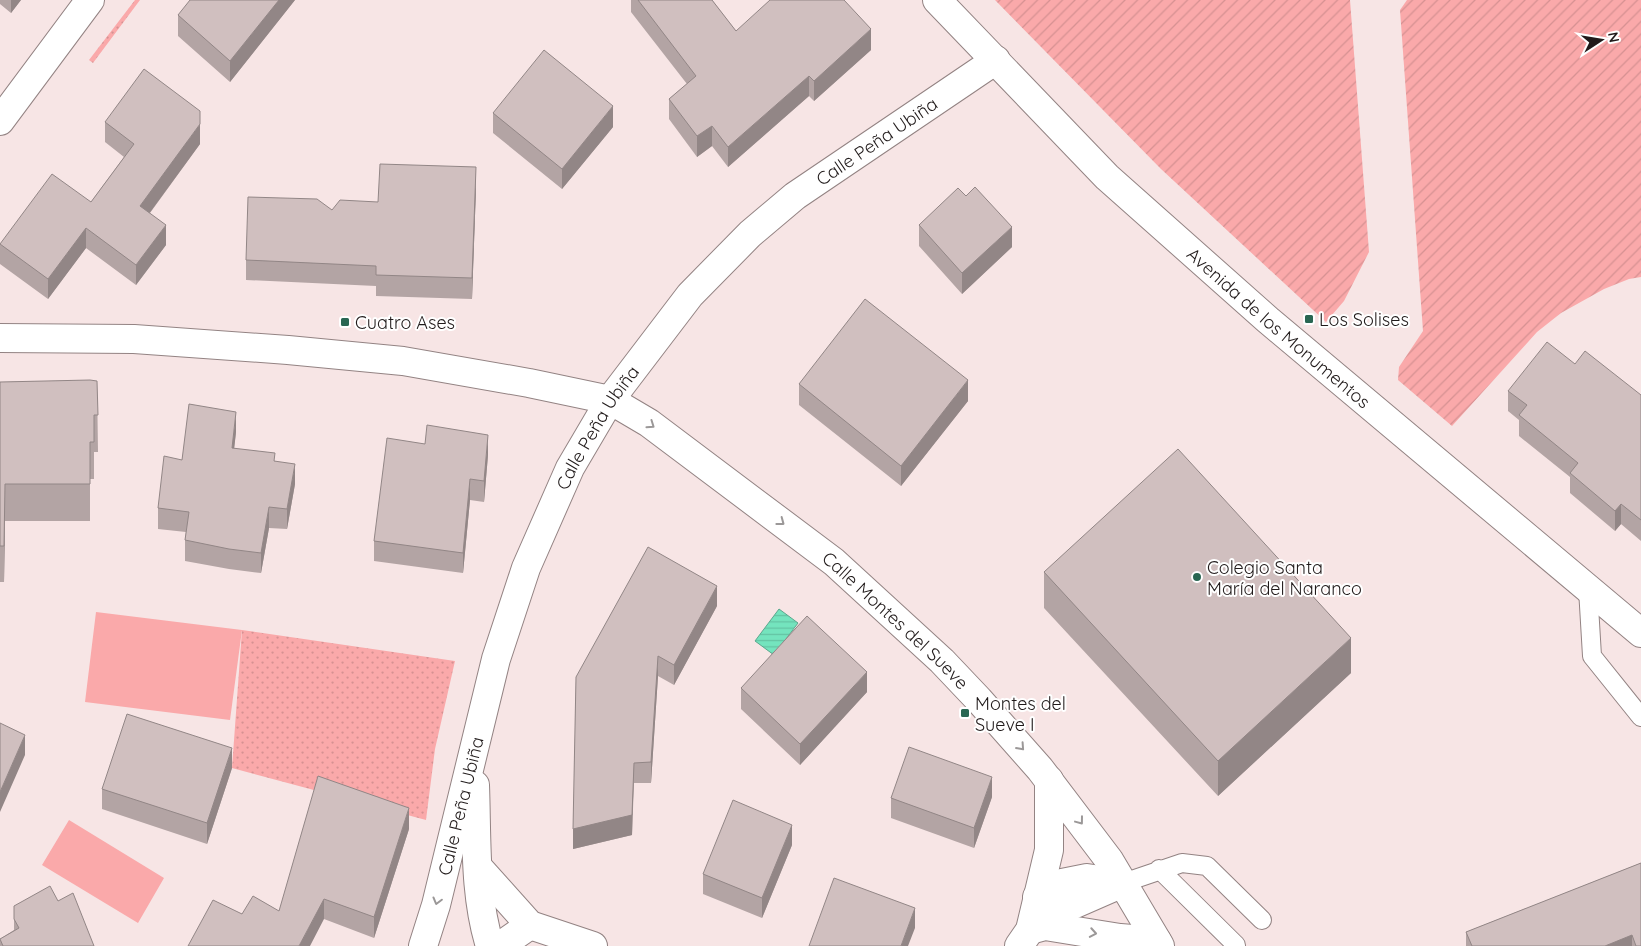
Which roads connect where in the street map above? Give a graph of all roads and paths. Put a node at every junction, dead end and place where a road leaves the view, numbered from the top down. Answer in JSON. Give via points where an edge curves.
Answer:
{"nodes":[{"id":1,"x":90,"y":0,"type":"edge"},
{"id":2,"x":937,"y":0,"type":"edge"},
{"id":3,"x":996,"y":60,"type":"junction"},
{"id":4,"x":0,"y":121,"type":"edge"},
{"id":5,"x":0,"y":338,"type":"edge"},
{"id":6,"x":610,"y":400,"type":"junction"},
{"id":7,"x":1588,"y":589,"type":"junction"},
{"id":8,"x":1641,"y":633,"type":"edge"},
{"id":9,"x":1641,"y":717,"type":"edge"},
{"id":10,"x":474,"y":751,"type":"junction"},
{"id":11,"x":1049,"y":780,"type":"junction"},
{"id":12,"x":478,"y":867,"type":"junction"},
{"id":13,"x":1159,"y":869,"type":"junction"},
{"id":14,"x":1123,"y":883,"type":"junction"},
{"id":15,"x":1037,"y":897,"type":"junction"},
{"id":16,"x":1262,"y":920,"type":"dead end"},
{"id":17,"x":530,"y":925,"type":"junction"},
{"id":18,"x":1031,"y":934,"type":"edge"},
{"id":19,"x":1158,"y":944,"type":"edge"},
{"id":20,"x":422,"y":946,"type":"edge"},
{"id":21,"x":490,"y":946,"type":"edge"},
{"id":22,"x":500,"y":946,"type":"edge"},
{"id":23,"x":593,"y":946,"type":"edge"},
{"id":24,"x":1236,"y":946,"type":"edge"}],
"edges":[{"from":1,"to":4,"type":"street"},
{"from":2,"to":3,"type":"street","name":"Avenida de los Monumentos"},
{"from":3,"to":6,"type":"street","name":"Calle Peña Ubiña","via":[[795,196],[750,234],[690,295]]},
{"from":3,"to":7,"type":"street","name":"Avenida de los Monumentos","via":[[1107,177],[1268,320]]},
{"from":5,"to":6,"type":"street","name":"Calle Montes del Sueve","via":[[134,339],[403,361]]},
{"from":6,"to":10,"type":"street","name":"Calle Peña Ubiña","via":[[570,468],[526,568],[496,659]]},
{"from":6,"to":11,"type":"street","name":"Calle Montes del Sueve","one_way":true,"via":[[649,423],[834,562],[942,662]]},
{"from":7,"to":8,"type":"street","name":"Avenida de los Monumentos"},
{"from":7,"to":9,"type":"lane","via":[[1592,656]]},
{"from":10,"to":12,"type":"street"},
{"from":10,"to":20,"type":"street","name":"Calle Peña Ubiña","one_way":true,"via":[[436,905]]},
{"from":11,"to":14,"type":"street","name":"Calle Montes del Sueve","one_way":true},
{"from":11,"to":15,"type":"street","via":[[1049,850]]},
{"from":12,"to":17,"type":"street"},
{"from":12,"to":21,"type":"street"},
{"from":13,"to":14,"type":"lane"},
{"from":13,"to":16,"type":"lane","via":[[1182,862],[1207,866]]},
{"from":13,"to":24,"type":"lane"},
{"from":14,"to":15,"type":"street","via":[[1087,878],[1062,883]]},
{"from":14,"to":18,"type":"street","via":[[1059,912]]},
{"from":14,"to":19,"type":"street","name":"Calle Montes del Sueve"},
{"from":15,"to":18,"type":"street"},
{"from":17,"to":22,"type":"street"},
{"from":17,"to":23,"type":"street"},
{"from":18,"to":19,"type":"street","one_way":true,"via":[[1120,938]]}]}
